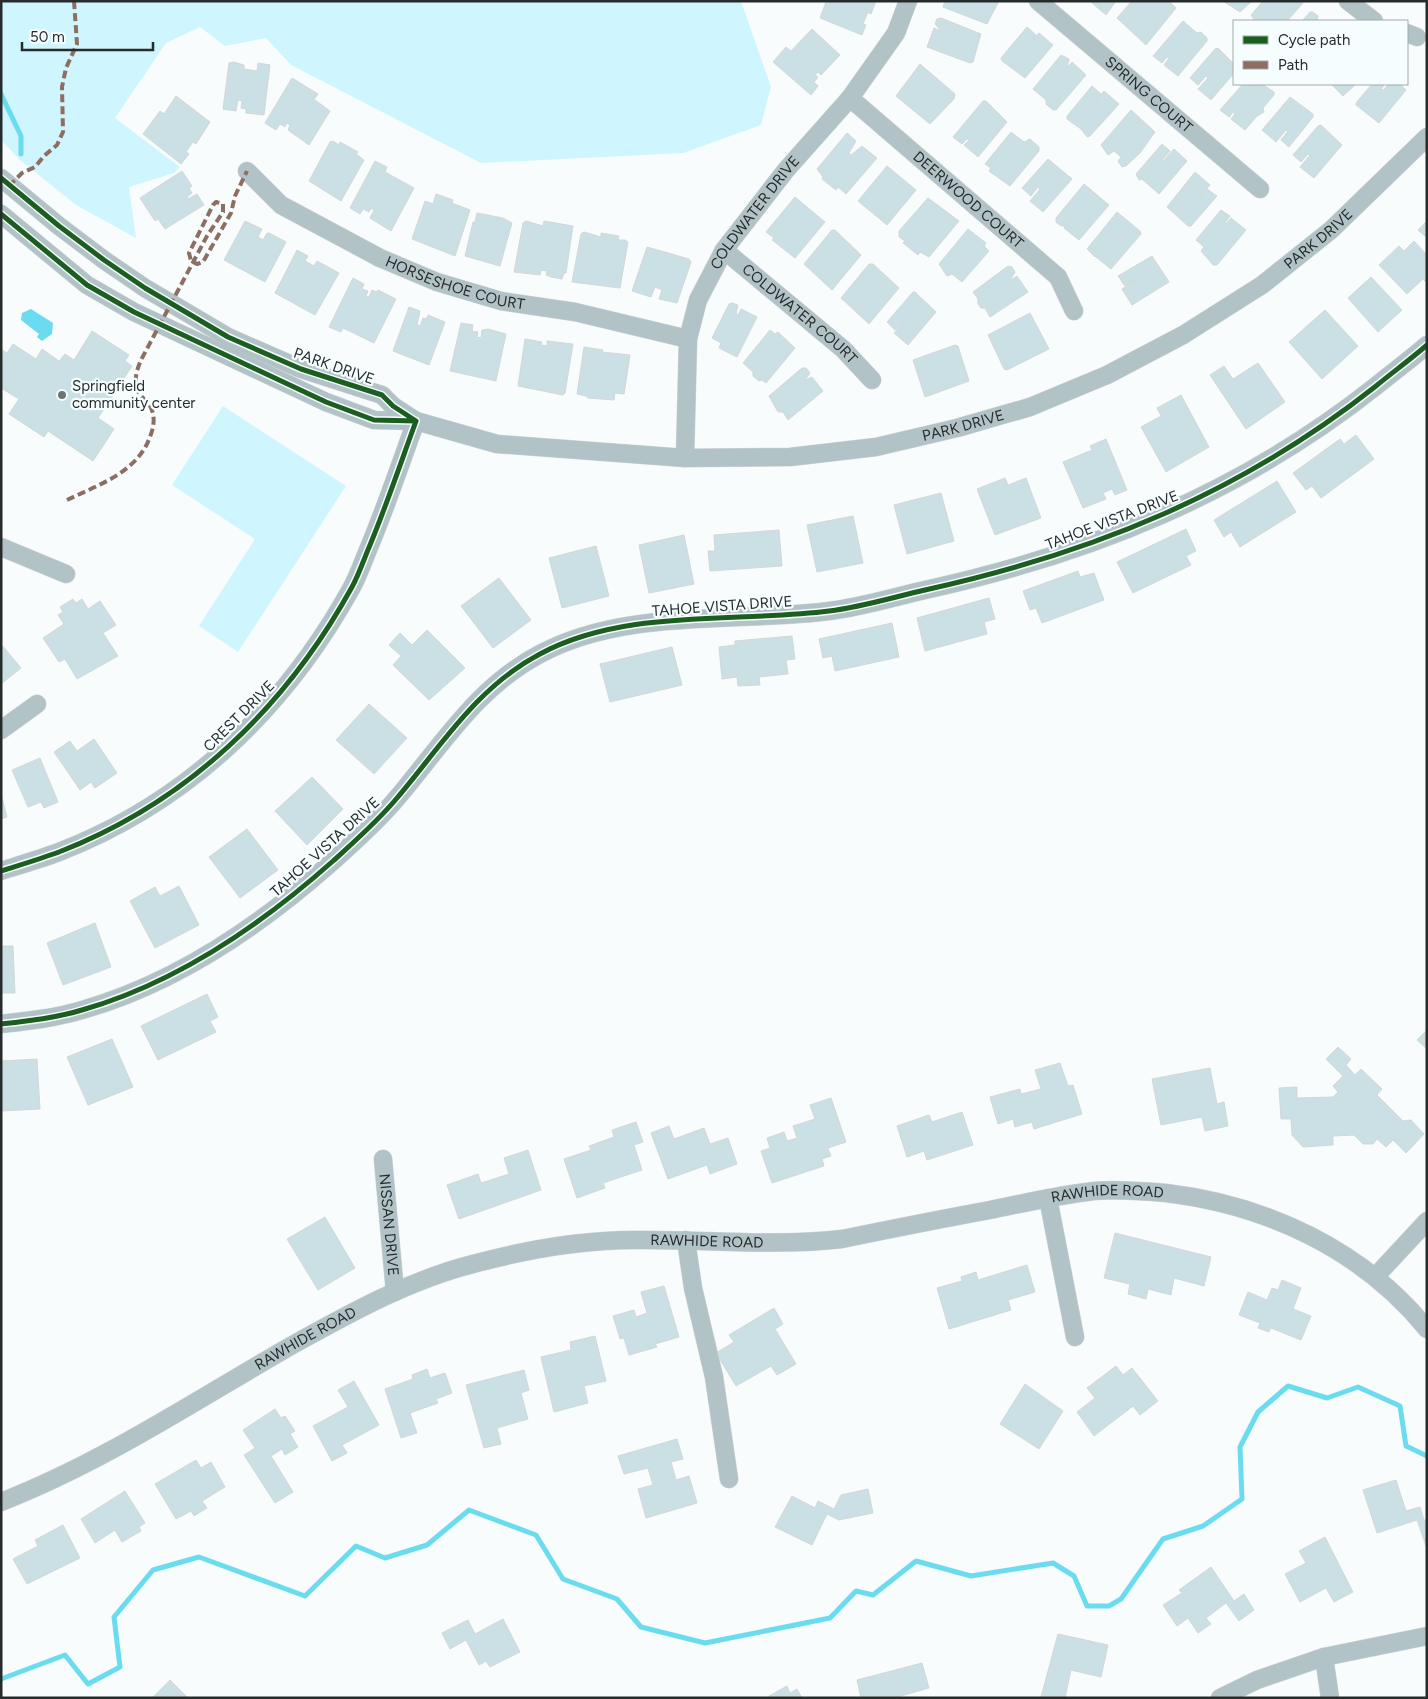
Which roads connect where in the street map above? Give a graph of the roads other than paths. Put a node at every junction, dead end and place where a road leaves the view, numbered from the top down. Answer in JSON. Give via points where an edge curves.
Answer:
{"nodes":[{"id":1,"x":908,"y":1,"type":"edge"},
{"id":2,"x":1038,"y":1,"type":"edge"},
{"id":3,"x":1348,"y":1,"type":"edge"},
{"id":4,"x":1373,"y":20,"type":"edge"},
{"id":5,"x":850,"y":98,"type":"junction"},
{"id":6,"x":1427,"y":137,"type":"edge"},
{"id":7,"x":247,"y":171,"type":"dead end"},
{"id":8,"x":4,"y":186,"type":"edge"},
{"id":9,"x":1260,"y":189,"type":"dead end"},
{"id":10,"x":1,"y":214,"type":"edge"},
{"id":11,"x":724,"y":250,"type":"junction"},
{"id":12,"x":1074,"y":311,"type":"dead end"},
{"id":13,"x":688,"y":339,"type":"junction"},
{"id":14,"x":1427,"y":344,"type":"edge"},
{"id":15,"x":872,"y":380,"type":"dead end"},
{"id":16,"x":416,"y":421,"type":"junction"},
{"id":17,"x":685,"y":458,"type":"junction"},
{"id":18,"x":1,"y":547,"type":"edge"},
{"id":19,"x":66,"y":574,"type":"dead end"},
{"id":20,"x":37,"y":704,"type":"dead end"},
{"id":21,"x":1,"y":730,"type":"edge"},
{"id":22,"x":1,"y":871,"type":"edge"},
{"id":23,"x":1,"y":1024,"type":"edge"},
{"id":24,"x":383,"y":1159,"type":"dead end"},
{"id":25,"x":1048,"y":1198,"type":"junction"},
{"id":26,"x":1427,"y":1220,"type":"edge"},
{"id":27,"x":686,"y":1240,"type":"junction"},
{"id":28,"x":1375,"y":1277,"type":"junction"},
{"id":29,"x":395,"y":1292,"type":"junction"},
{"id":30,"x":1427,"y":1328,"type":"edge"},
{"id":31,"x":1075,"y":1337,"type":"dead end"},
{"id":32,"x":729,"y":1479,"type":"dead end"},
{"id":33,"x":1,"y":1502,"type":"edge"},
{"id":34,"x":1427,"y":1636,"type":"edge"},
{"id":35,"x":1324,"y":1658,"type":"junction"},
{"id":36,"x":1220,"y":1698,"type":"edge"},
{"id":37,"x":1330,"y":1698,"type":"edge"}],
"edges":[{"from":1,"to":5,"type":"street","name":"COLDWATER DRIVE","via":[[896,33]]},
{"from":2,"to":9,"type":"street","name":"SPRING COURT"},
{"from":3,"to":4,"type":"street"},
{"from":5,"to":11,"type":"street","name":"COLDWATER DRIVE","via":[[786,170]]},
{"from":5,"to":12,"type":"street","name":"DEERWOOD COURT","via":[[1058,277]]},
{"from":6,"to":17,"type":"street","name":"PARK DRIVE","via":[[1331,230],[1262,285],[1183,335],[1107,375],[1030,407],[876,447],[790,457]]},
{"from":7,"to":13,"type":"street","name":"HORSESHOE COURT","via":[[281,205],[380,258],[437,282],[501,301],[575,312]]},
{"from":8,"to":16,"type":"street","name":"PARK DRIVE","via":[[145,288],[228,337],[302,369],[382,395]]},
{"from":10,"to":16,"type":"street","name":"PARK DRIVE","via":[[87,285],[134,312],[326,402],[374,420]]},
{"from":11,"to":13,"type":"street","name":"COLDWATER DRIVE","via":[[698,300]]},
{"from":11,"to":15,"type":"street","name":"COLDWATER COURT","via":[[843,349]]},
{"from":13,"to":17,"type":"street","name":"COLDWATER DRIVE"},
{"from":14,"to":23,"type":"street","name":"TAHOE VISTA DRIVE","via":[[1350,407],[1270,461],[1179,508],[1076,549],[963,582],[832,611],[644,624],[589,634],[544,651],[502,677],[466,712],[397,798],[360,837],[263,919],[200,960],[145,988],[80,1011]]},
{"from":16,"to":17,"type":"street","name":"PARK DRIVE","via":[[497,444]]},
{"from":16,"to":22,"type":"street","name":"CREST DRIVE","via":[[353,586],[312,651],[275,700],[226,751],[168,795],[118,825],[59,852]]},
{"from":18,"to":19,"type":"street"},
{"from":20,"to":21,"type":"street"},
{"from":24,"to":29,"type":"street","name":"NISSAN DRIVE"},
{"from":25,"to":27,"type":"street","name":"RAWHIDE ROAD","via":[[842,1239],[776,1244]]},
{"from":25,"to":28,"type":"street","name":"RAWHIDE ROAD","via":[[1096,1191],[1145,1191],[1232,1204],[1298,1229]]},
{"from":25,"to":31,"type":"street"},
{"from":26,"to":28,"type":"street"},
{"from":27,"to":29,"type":"street","name":"RAWHIDE ROAD","via":[[632,1240],[552,1247],[472,1264]]},
{"from":27,"to":32,"type":"street","via":[[693,1288],[714,1377]]},
{"from":28,"to":30,"type":"street","name":"RAWHIDE ROAD"},
{"from":29,"to":33,"type":"street","name":"RAWHIDE ROAD","via":[[340,1318],[92,1461]]},
{"from":34,"to":35,"type":"street"},
{"from":35,"to":36,"type":"street","via":[[1256,1680]]},
{"from":35,"to":37,"type":"street"}]}
